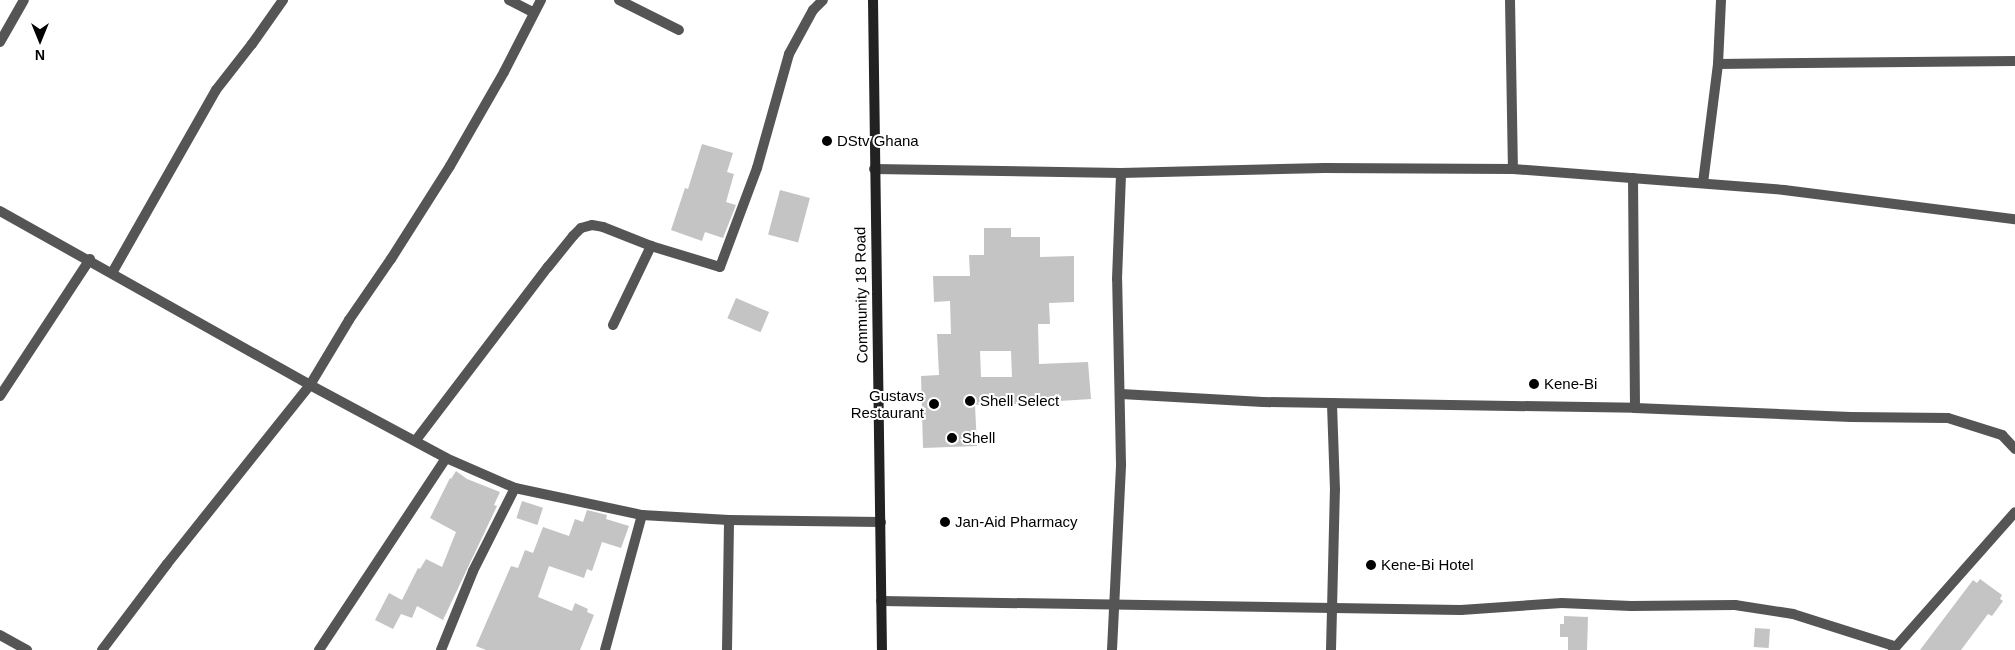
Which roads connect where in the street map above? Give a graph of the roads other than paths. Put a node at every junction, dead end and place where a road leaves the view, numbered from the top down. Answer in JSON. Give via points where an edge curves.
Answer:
{"nodes":[{"id":1,"x":24,"y":0,"type":"edge"},
{"id":2,"x":283,"y":0,"type":"edge"},
{"id":3,"x":509,"y":0,"type":"edge"},
{"id":4,"x":541,"y":0,"type":"edge"},
{"id":5,"x":620,"y":0,"type":"edge"},
{"id":6,"x":823,"y":0,"type":"edge"},
{"id":7,"x":873,"y":0,"type":"edge"},
{"id":8,"x":1510,"y":0,"type":"edge"},
{"id":9,"x":1721,"y":0,"type":"edge"},
{"id":10,"x":534,"y":12,"type":"junction"},
{"id":11,"x":679,"y":30,"type":"dead end"},
{"id":12,"x":0,"y":42,"type":"edge"},
{"id":13,"x":2015,"y":61,"type":"edge"},
{"id":14,"x":1718,"y":64,"type":"junction"},
{"id":15,"x":874,"y":169,"type":"junction"},
{"id":16,"x":1513,"y":169,"type":"junction"},
{"id":17,"x":1121,"y":173,"type":"junction"},
{"id":18,"x":1633,"y":178,"type":"junction"},
{"id":19,"x":1703,"y":183,"type":"junction"},
{"id":20,"x":0,"y":211,"type":"edge"},
{"id":21,"x":2015,"y":219,"type":"edge"},
{"id":22,"x":651,"y":246,"type":"junction"},
{"id":23,"x":90,"y":259,"type":"junction"},
{"id":24,"x":112,"y":273,"type":"junction"},
{"id":25,"x":613,"y":325,"type":"dead end"},
{"id":26,"x":310,"y":385,"type":"junction"},
{"id":27,"x":1121,"y":394,"type":"junction"},
{"id":28,"x":0,"y":396,"type":"edge"},
{"id":29,"x":1332,"y":403,"type":"junction"},
{"id":30,"x":1635,"y":408,"type":"junction"},
{"id":31,"x":416,"y":440,"type":"junction"},
{"id":32,"x":2015,"y":449,"type":"edge"},
{"id":33,"x":446,"y":458,"type":"junction"},
{"id":34,"x":515,"y":488,"type":"junction"},
{"id":35,"x":2015,"y":512,"type":"edge"},
{"id":36,"x":642,"y":515,"type":"junction"},
{"id":37,"x":729,"y":520,"type":"junction"},
{"id":38,"x":880,"y":522,"type":"junction"},
{"id":39,"x":881,"y":601,"type":"junction"},
{"id":40,"x":1116,"y":604,"type":"junction"},
{"id":41,"x":1333,"y":607,"type":"junction"},
{"id":42,"x":0,"y":635,"type":"edge"},
{"id":43,"x":1894,"y":648,"type":"edge"},
{"id":44,"x":27,"y":650,"type":"edge"},
{"id":45,"x":102,"y":650,"type":"edge"},
{"id":46,"x":319,"y":650,"type":"edge"},
{"id":47,"x":441,"y":650,"type":"edge"},
{"id":48,"x":605,"y":650,"type":"edge"},
{"id":49,"x":727,"y":650,"type":"edge"},
{"id":50,"x":882,"y":650,"type":"edge"},
{"id":51,"x":1112,"y":650,"type":"edge"},
{"id":52,"x":1332,"y":650,"type":"edge"}],
"edges":[{"from":1,"to":12,"type":"street"},
{"from":2,"to":24,"type":"street","via":[[216,90]]},
{"from":3,"to":10,"type":"street"},
{"from":4,"to":10,"type":"street"},
{"from":5,"to":11,"type":"street"},
{"from":6,"to":22,"type":"street","via":[[813,10],[789,54],[757,168],[720,268]]},
{"from":7,"to":15,"type":"main road","name":"Community 18 Road"},
{"from":8,"to":16,"type":"street"},
{"from":9,"to":14,"type":"street"},
{"from":10,"to":26,"type":"street","via":[[450,166]]},
{"from":13,"to":14,"type":"street"},
{"from":14,"to":19,"type":"street"},
{"from":15,"to":17,"type":"street"},
{"from":15,"to":38,"type":"main road","name":"Community 18 Road"},
{"from":16,"to":17,"type":"street","via":[[1324,168]]},
{"from":16,"to":18,"type":"street"},
{"from":17,"to":27,"type":"street","via":[[1117,279]]},
{"from":18,"to":19,"type":"street"},
{"from":18,"to":30,"type":"street"},
{"from":19,"to":21,"type":"street"},
{"from":20,"to":23,"type":"street"},
{"from":22,"to":25,"type":"street"},
{"from":22,"to":31,"type":"street","via":[[592,225],[581,228]]},
{"from":23,"to":24,"type":"street"},
{"from":23,"to":28,"type":"street"},
{"from":24,"to":26,"type":"street"},
{"from":26,"to":31,"type":"street"},
{"from":26,"to":45,"type":"street"},
{"from":27,"to":29,"type":"street"},
{"from":27,"to":40,"type":"street"},
{"from":29,"to":30,"type":"street"},
{"from":29,"to":41,"type":"street","via":[[1335,490]]},
{"from":30,"to":32,"type":"street","via":[[1948,418],[2002,435]]},
{"from":31,"to":33,"type":"street"},
{"from":33,"to":34,"type":"street"},
{"from":33,"to":46,"type":"street"},
{"from":34,"to":36,"type":"street"},
{"from":34,"to":47,"type":"street","via":[[473,571]]},
{"from":35,"to":43,"type":"street"},
{"from":36,"to":37,"type":"street"},
{"from":36,"to":48,"type":"street"},
{"from":37,"to":38,"type":"street"},
{"from":37,"to":49,"type":"street"},
{"from":38,"to":39,"type":"main road","name":"Community 18 Road"},
{"from":39,"to":40,"type":"street"},
{"from":39,"to":50,"type":"main road","name":"Community 18 Road"},
{"from":40,"to":41,"type":"street"},
{"from":40,"to":51,"type":"street"},
{"from":41,"to":43,"type":"street","via":[[1461,610],[1562,603],[1735,605],[1793,614]]},
{"from":41,"to":52,"type":"street"},
{"from":42,"to":44,"type":"street"}]}
